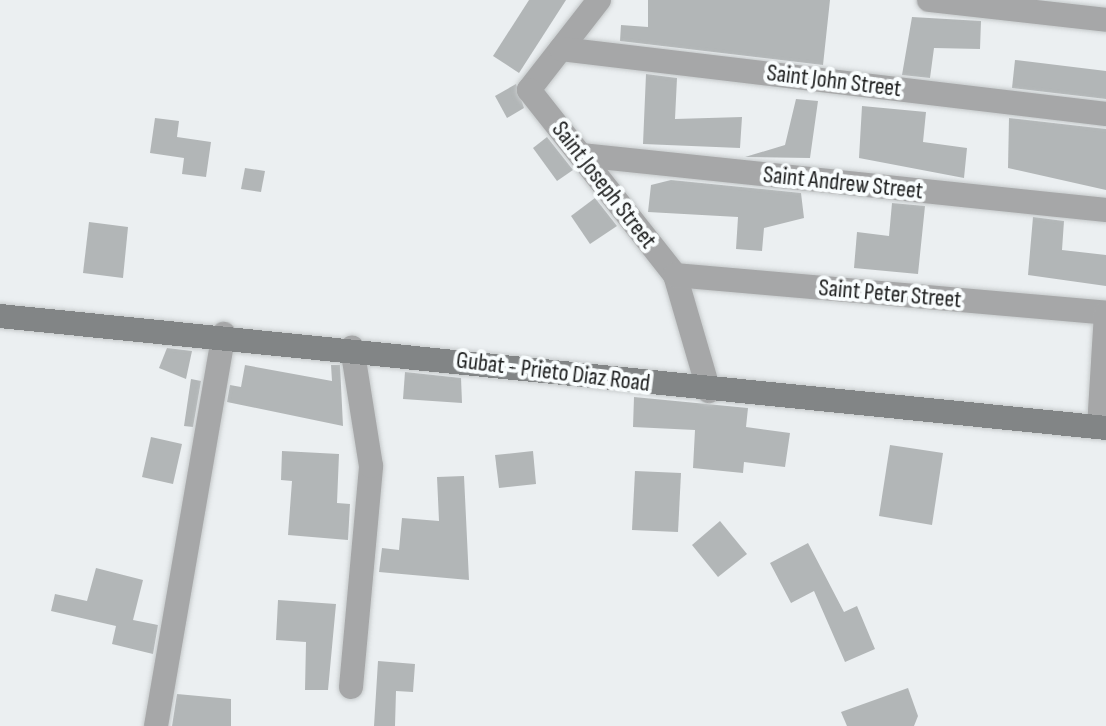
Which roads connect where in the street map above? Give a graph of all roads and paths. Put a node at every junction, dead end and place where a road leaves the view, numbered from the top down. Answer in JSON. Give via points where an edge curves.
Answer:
{"nodes":[{"id":1,"x":599,"y":0,"type":"edge"},
{"id":2,"x":929,"y":0,"type":"edge"},
{"id":3,"x":1106,"y":20,"type":"edge"},
{"id":4,"x":561,"y":49,"type":"junction"},
{"id":5,"x":1106,"y":114,"type":"edge"},
{"id":6,"x":581,"y":155,"type":"junction"},
{"id":7,"x":1106,"y":210,"type":"edge"},
{"id":8,"x":675,"y":275,"type":"junction"},
{"id":9,"x":1106,"y":313,"type":"edge"},
{"id":10,"x":0,"y":316,"type":"edge"},
{"id":11,"x":224,"y":334,"type":"junction"},
{"id":12,"x":352,"y":348,"type":"junction"},
{"id":13,"x":709,"y":391,"type":"junction"},
{"id":14,"x":1102,"y":428,"type":"edge"},
{"id":15,"x":351,"y":687,"type":"dead end"},
{"id":16,"x":156,"y":726,"type":"edge"}],
"edges":[{"from":1,"to":4,"type":"street","name":"Saint Joseph Street"},
{"from":2,"to":3,"type":"street"},
{"from":4,"to":5,"type":"street","name":"Saint John Street"},
{"from":4,"to":6,"type":"street","name":"Saint Joseph Street","via":[[529,90]]},
{"from":6,"to":7,"type":"street","name":"Saint Andrew Street"},
{"from":6,"to":8,"type":"street","name":"Saint Joseph Street"},
{"from":8,"to":9,"type":"street","name":"Saint Peter Street"},
{"from":8,"to":13,"type":"street","name":"Saint Joseph Street"},
{"from":9,"to":14,"type":"street"},
{"from":10,"to":11,"type":"main road","name":"Gubat - Prieto Diaz Road"},
{"from":11,"to":12,"type":"main road","name":"Gubat - Prieto Diaz Road"},
{"from":11,"to":16,"type":"street"},
{"from":12,"to":13,"type":"main road","name":"Gubat - Prieto Diaz Road"},
{"from":12,"to":15,"type":"street","via":[[371,466]]},
{"from":13,"to":14,"type":"main road","name":"Gubat - Prieto Diaz Road"}]}
